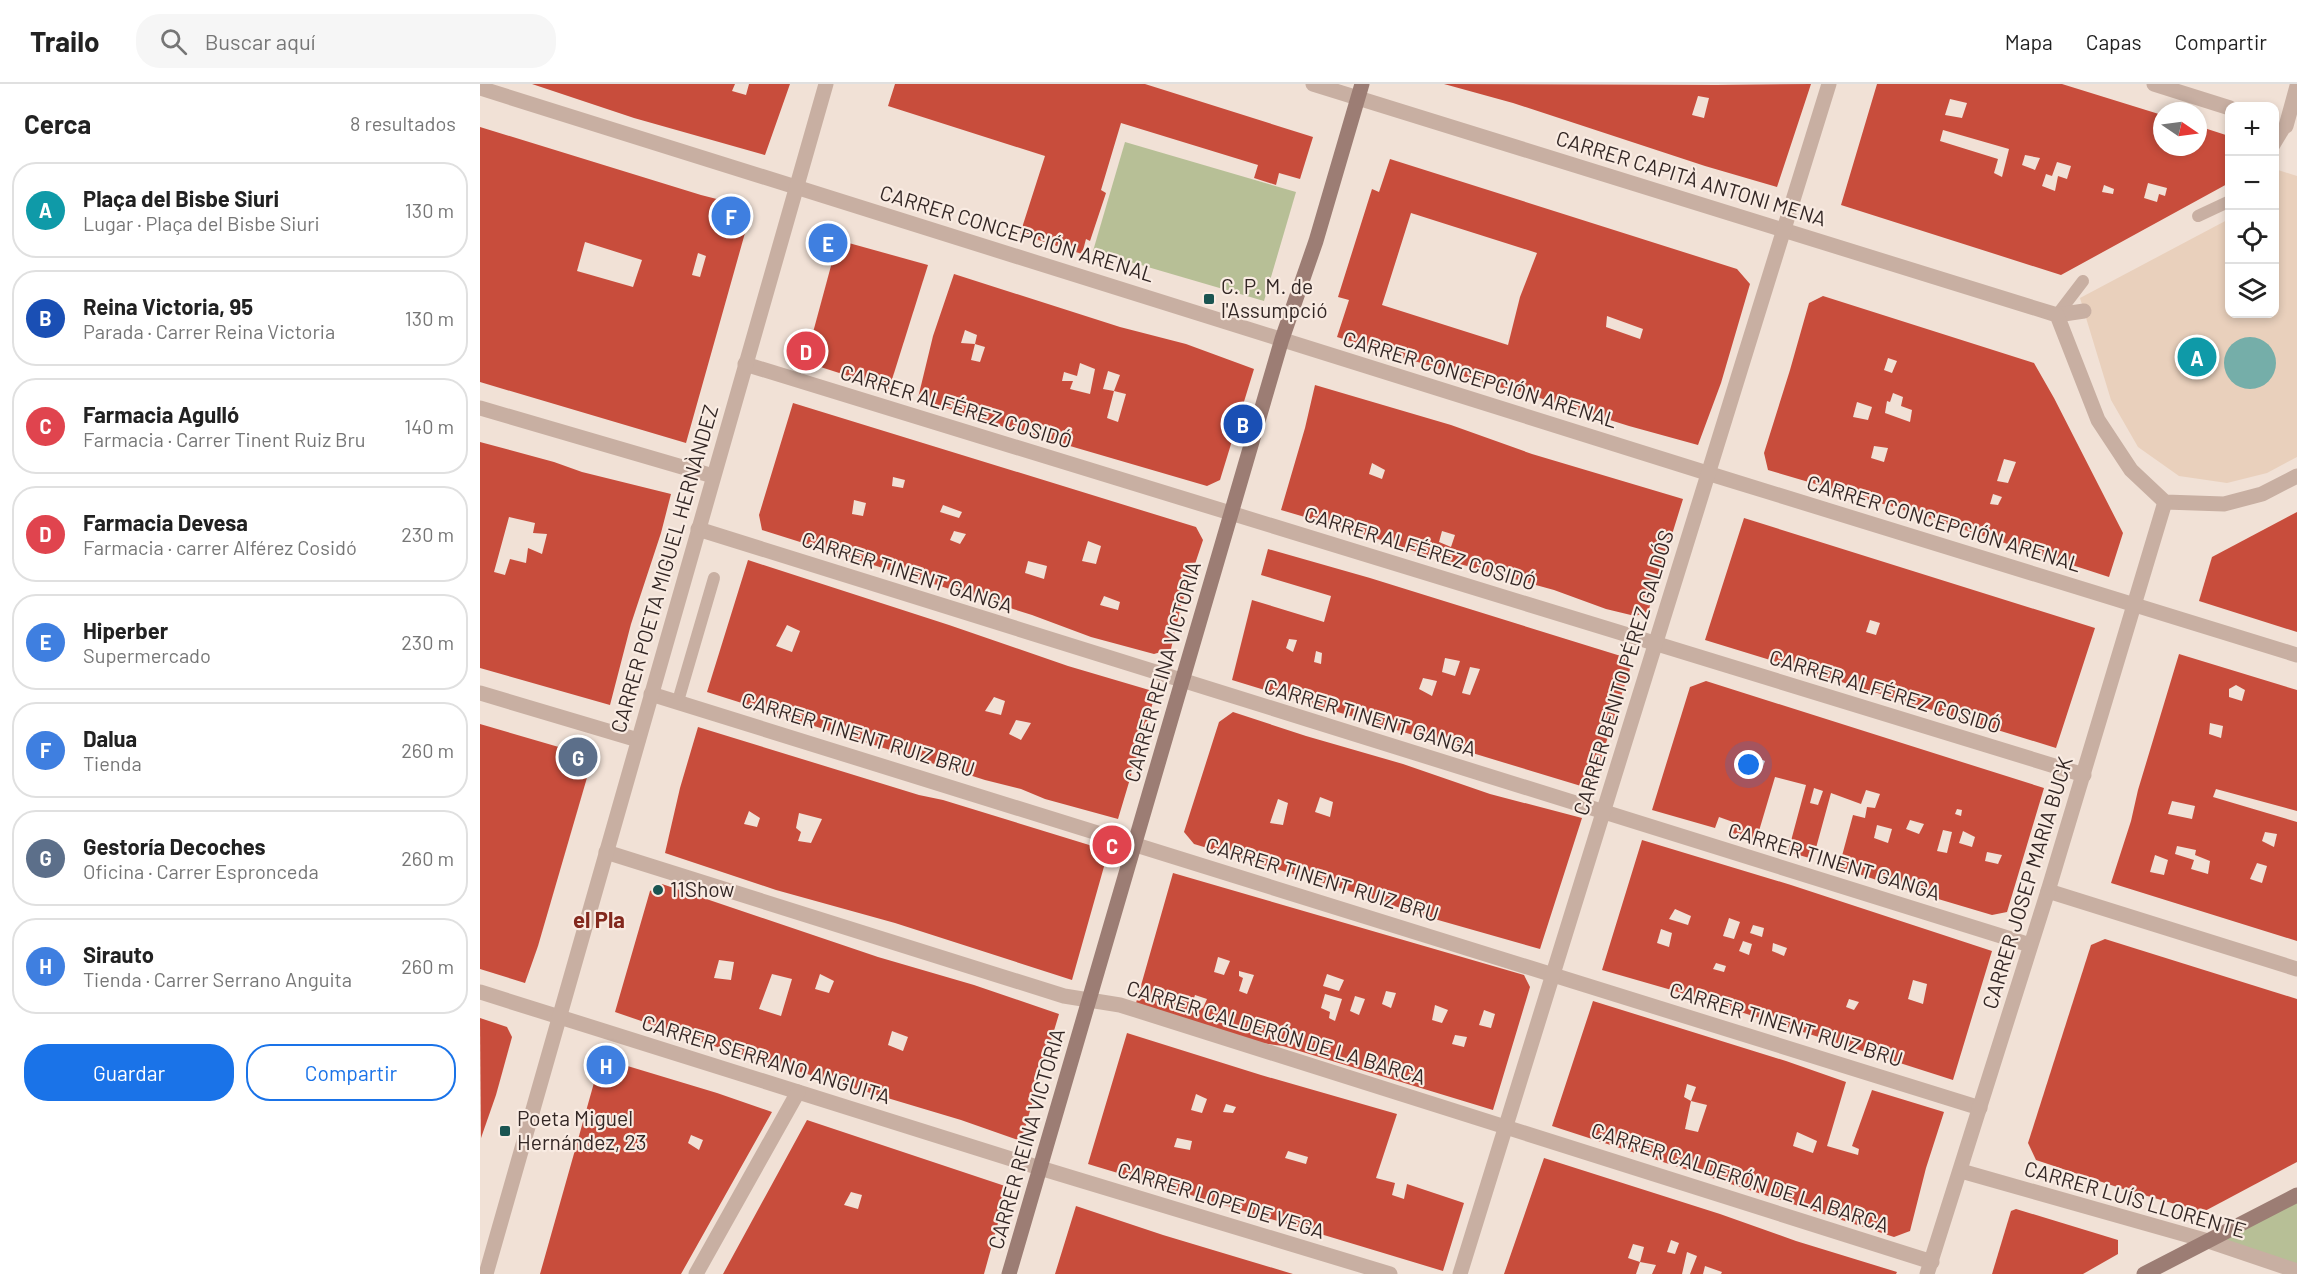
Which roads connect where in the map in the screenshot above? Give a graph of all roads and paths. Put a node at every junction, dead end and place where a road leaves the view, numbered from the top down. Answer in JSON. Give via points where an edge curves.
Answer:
{"nodes":[{"id":1,"x":826,"y":84,"type":"edge"},
{"id":2,"x":1313,"y":84,"type":"edge"},
{"id":3,"x":1829,"y":84,"type":"edge"},
{"id":4,"x":2154,"y":84,"type":"edge"},
{"id":5,"x":2297,"y":86,"type":"edge"},
{"id":6,"x":480,"y":88,"type":"edge"},
{"id":7,"x":1360,"y":91,"type":"edge"},
{"id":8,"x":2225,"y":107,"type":"edge"},
{"id":9,"x":2286,"y":126,"type":"edge"},
{"id":10,"x":796,"y":187,"type":"junction"},
{"id":11,"x":2225,"y":203,"type":"edge"},
{"id":12,"x":2198,"y":216,"type":"dead end"},
{"id":13,"x":1782,"y":230,"type":"junction"},
{"id":14,"x":2083,"y":281,"type":"dead end"},
{"id":15,"x":2084,"y":311,"type":"dead end"},
{"id":16,"x":2057,"y":315,"type":"junction"},
{"id":17,"x":1282,"y":339,"type":"junction"},
{"id":18,"x":745,"y":364,"type":"junction"},
{"id":19,"x":480,"y":408,"type":"edge"},
{"id":20,"x":1707,"y":473,"type":"junction"},
{"id":21,"x":713,"y":476,"type":"junction"},
{"id":22,"x":2297,"y":476,"type":"edge"},
{"id":23,"x":2165,"y":502,"type":"junction"},
{"id":24,"x":1231,"y":514,"type":"junction"},
{"id":25,"x":698,"y":529,"type":"junction"},
{"id":26,"x":714,"y":578,"type":"dead end"},
{"id":27,"x":2134,"y":604,"type":"junction"},
{"id":28,"x":1655,"y":644,"type":"junction"},
{"id":29,"x":2297,"y":655,"type":"edge"},
{"id":30,"x":1182,"y":682,"type":"junction"},
{"id":31,"x":480,"y":693,"type":"edge"},
{"id":32,"x":651,"y":694,"type":"junction"},
{"id":33,"x":678,"y":701,"type":"junction"},
{"id":34,"x":638,"y":740,"type":"junction"},
{"id":35,"x":2084,"y":775,"type":"junction"},
{"id":36,"x":1602,"y":812,"type":"junction"},
{"id":37,"x":1134,"y":844,"type":"junction"},
{"id":38,"x":606,"y":852,"type":"junction"},
{"id":39,"x":2048,"y":891,"type":"junction"},
{"id":40,"x":2030,"y":945,"type":"junction"},
{"id":41,"x":2297,"y":969,"type":"edge"},
{"id":42,"x":1552,"y":974,"type":"junction"},
{"id":43,"x":480,"y":992,"type":"edge"},
{"id":44,"x":1089,"y":1000,"type":"junction"},
{"id":45,"x":558,"y":1017,"type":"junction"},
{"id":46,"x":798,"y":1092,"type":"junction"},
{"id":47,"x":1980,"y":1108,"type":"junction"},
{"id":48,"x":1505,"y":1127,"type":"junction"},
{"id":49,"x":1040,"y":1168,"type":"junction"},
{"id":50,"x":1960,"y":1172,"type":"junction"},
{"id":51,"x":2297,"y":1195,"type":"edge"},
{"id":52,"x":2208,"y":1240,"type":"junction"},
{"id":53,"x":485,"y":1264,"type":"edge"},
{"id":54,"x":1929,"y":1268,"type":"edge"},
{"id":55,"x":2297,"y":1271,"type":"edge"},
{"id":56,"x":696,"y":1274,"type":"edge"},
{"id":57,"x":1009,"y":1274,"type":"edge"},
{"id":58,"x":1390,"y":1274,"type":"edge"},
{"id":59,"x":1460,"y":1274,"type":"edge"},
{"id":60,"x":2144,"y":1274,"type":"edge"}],
"edges":[{"from":1,"to":10,"type":"street","name":"CARRER POETA MIGUEL HERNÀNDEZ"},
{"from":2,"to":7,"type":"street","name":"CARRER CAPITÀ ANTONI MENA"},
{"from":3,"to":13,"type":"street","name":"CARRER BENITO PÉREZ GALDÓS"},
{"from":4,"to":8,"type":"street"},
{"from":5,"to":9,"type":"street"},
{"from":6,"to":10,"type":"street","name":"CARRER CONCEPCIÓN ARENAL"},
{"from":7,"to":13,"type":"street","name":"CARRER CAPITÀ ANTONI MENA"},
{"from":7,"to":17,"type":"main road","name":"CARRER REINA VICTORIA","via":[[1316,241]]},
{"from":10,"to":17,"type":"street","name":"CARRER CONCEPCIÓN ARENAL"},
{"from":10,"to":18,"type":"street","name":"CARRER POETA MIGUEL HERNÀNDEZ"},
{"from":11,"to":12,"type":"lane"},
{"from":13,"to":16,"type":"street","name":"CARRER CAPITÀ ANTONI MENA"},
{"from":13,"to":20,"type":"street","name":"CARRER BENITO PÉREZ GALDÓS"},
{"from":14,"to":16,"type":"lane"},
{"from":15,"to":16,"type":"street"},
{"from":16,"to":23,"type":"street","via":[[2098,420],[2131,471]]},
{"from":17,"to":20,"type":"street","name":"CARRER CONCEPCIÓN ARENAL"},
{"from":17,"to":24,"type":"main road","name":"CARRER REINA VICTORIA"},
{"from":18,"to":21,"type":"street","name":"CARRER POETA MIGUEL HERNÀNDEZ"},
{"from":18,"to":24,"type":"street","name":"CARRER ALFÉREZ COSIDÓ"},
{"from":19,"to":21,"type":"street"},
{"from":20,"to":27,"type":"street","name":"CARRER CONCEPCIÓN ARENAL"},
{"from":20,"to":28,"type":"street","name":"CARRER BENITO PÉREZ GALDÓS"},
{"from":21,"to":25,"type":"street","name":"CARRER POETA MIGUEL HERNÀNDEZ"},
{"from":22,"to":23,"type":"street","via":[[2262,494],[2224,504]]},
{"from":23,"to":27,"type":"street","name":"CARRER JOSEP MARIA BUCK"},
{"from":24,"to":28,"type":"street","name":"CARRER ALFÉREZ COSIDÓ"},
{"from":24,"to":30,"type":"main road","name":"CARRER REINA VICTORIA"},
{"from":25,"to":30,"type":"street","name":"CARRER TINENT GANGA"},
{"from":25,"to":32,"type":"street","name":"CARRER POETA MIGUEL HERNÀNDEZ"},
{"from":26,"to":33,"type":"lane"},
{"from":27,"to":29,"type":"street","name":"CARRER CONCEPCIÓN ARENAL"},
{"from":27,"to":35,"type":"street","name":"CARRER JOSEP MARIA BUCK"},
{"from":28,"to":35,"type":"street","name":"CARRER ALFÉREZ COSIDÓ"},
{"from":28,"to":36,"type":"street","name":"CARRER BENITO PÉREZ GALDÓS"},
{"from":30,"to":36,"type":"street","name":"CARRER TINENT GANGA"},
{"from":30,"to":37,"type":"main road","name":"CARRER REINA VICTORIA"},
{"from":31,"to":34,"type":"street"},
{"from":32,"to":33,"type":"street","name":"CARRER TINENT RUIZ BRU"},
{"from":32,"to":34,"type":"street","name":"CARRER POETA MIGUEL HERNÀNDEZ"},
{"from":33,"to":37,"type":"street","name":"CARRER TINENT RUIZ BRU"},
{"from":34,"to":38,"type":"street","name":"CARRER POETA MIGUEL HERNÀNDEZ"},
{"from":35,"to":39,"type":"street","name":"CARRER JOSEP MARIA BUCK"},
{"from":36,"to":40,"type":"street","name":"CARRER TINENT GANGA"},
{"from":36,"to":42,"type":"street","name":"CARRER BENITO PÉREZ GALDÓS"},
{"from":37,"to":42,"type":"street","name":"CARRER TINENT RUIZ BRU"},
{"from":37,"to":44,"type":"main road","name":"CARRER REINA VICTORIA"},
{"from":38,"to":44,"type":"street","name":"CARRER CALDERÓN DE LA BARCA","via":[[1064,996]]},
{"from":38,"to":45,"type":"street","name":"CARRER POETA MIGUEL HERNÀNDEZ"},
{"from":39,"to":40,"type":"street","name":"CARRER JOSEP MARIA BUCK"},
{"from":39,"to":41,"type":"street"},
{"from":40,"to":47,"type":"street","name":"CARRER JOSEP MARIA BUCK"},
{"from":42,"to":47,"type":"street","name":"CARRER TINENT RUIZ BRU"},
{"from":42,"to":48,"type":"street","name":"CARRER BENITO PÉREZ GALDÓS"},
{"from":43,"to":45,"type":"street","name":"CARRER SERRANO ANGUITA"},
{"from":44,"to":48,"type":"street","name":"CARRER CALDERÓN DE LA BARCA","via":[[1120,1005]]},
{"from":44,"to":49,"type":"main road","name":"CARRER REINA VICTORIA"},
{"from":45,"to":46,"type":"street","name":"CARRER SERRANO ANGUITA"},
{"from":45,"to":53,"type":"street","name":"CARRER POETA MIGUEL HERNÀNDEZ"},
{"from":46,"to":49,"type":"street","name":"CARRER SERRANO ANGUITA"},
{"from":46,"to":56,"type":"street"},
{"from":47,"to":50,"type":"street","name":"CARRER JOSEP MARIA BUCK"},
{"from":48,"to":54,"type":"street","name":"CARRER CALDERÓN DE LA BARCA"},
{"from":48,"to":59,"type":"street","name":"CARRER BENITO PÉREZ GALDÓS"},
{"from":49,"to":57,"type":"main road","name":"CARRER REINA VICTORIA"},
{"from":49,"to":58,"type":"street","name":"CARRER LOPE DE VEGA"},
{"from":50,"to":52,"type":"street","name":"CARRER LUÍS LLORENTE"},
{"from":50,"to":54,"type":"street","name":"CARRER JOSEP MARIA BUCK"},
{"from":51,"to":52,"type":"main road"},
{"from":52,"to":55,"type":"street","name":"CARRER LUÍS LLORENTE"},
{"from":52,"to":60,"type":"main road"}]}
